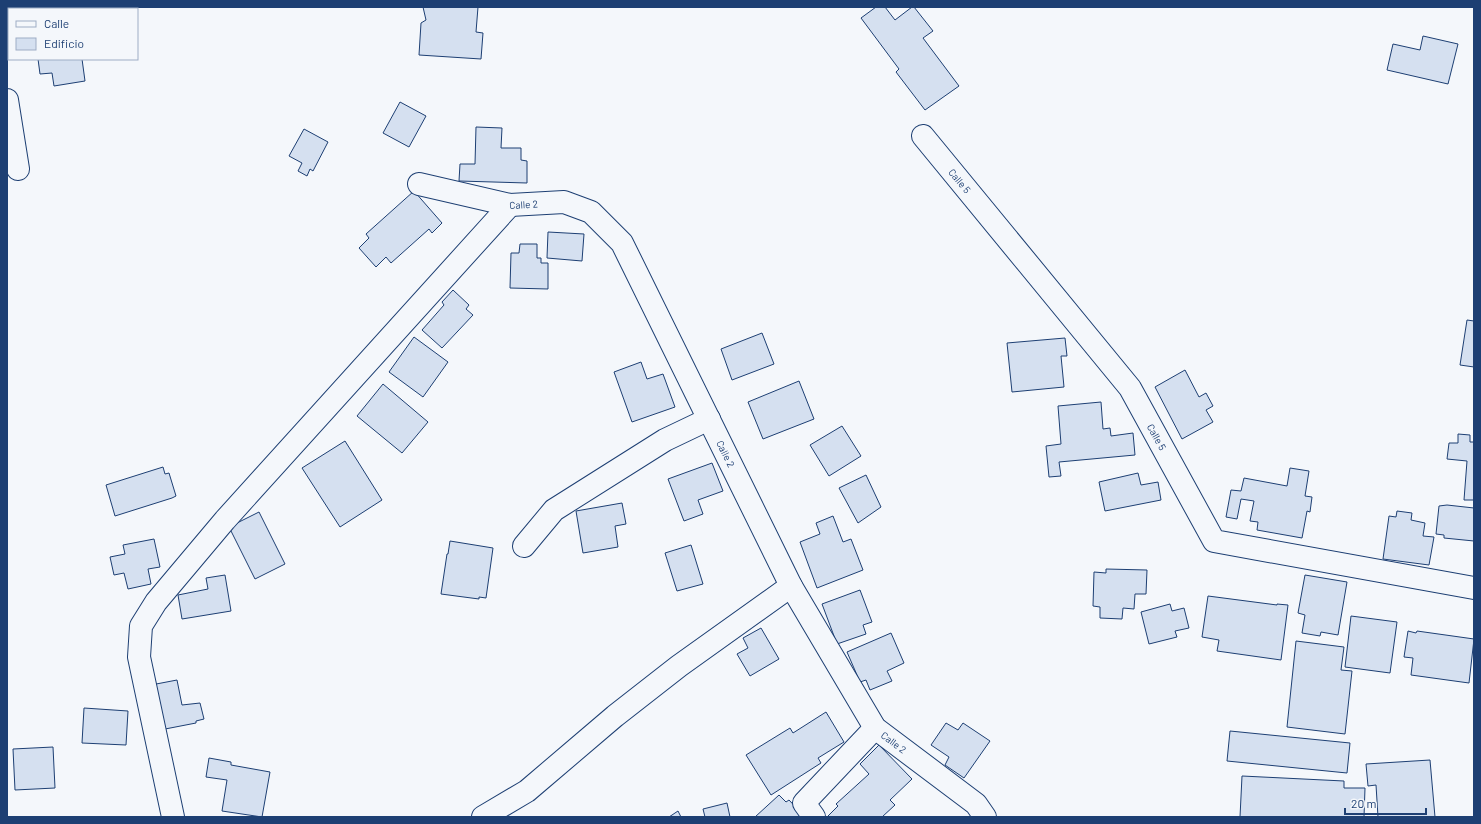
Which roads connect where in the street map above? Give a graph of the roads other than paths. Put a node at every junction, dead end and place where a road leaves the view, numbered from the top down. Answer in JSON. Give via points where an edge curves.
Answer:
{"nodes":[{"id":1,"x":7,"y":100,"type":"edge"},
{"id":2,"x":923,"y":136,"type":"dead end"},
{"id":3,"x":18,"y":169,"type":"dead end"},
{"id":4,"x":419,"y":184,"type":"dead end"},
{"id":5,"x":510,"y":205,"type":"junction"},
{"id":6,"x":709,"y":419,"type":"junction"},
{"id":7,"x":524,"y":546,"type":"dead end"},
{"id":8,"x":791,"y":586,"type":"junction"},
{"id":9,"x":1474,"y":588,"type":"edge"},
{"id":10,"x":875,"y":728,"type":"junction"},
{"id":11,"x":173,"y":817,"type":"edge"},
{"id":12,"x":483,"y":817,"type":"edge"},
{"id":13,"x":814,"y":817,"type":"edge"},
{"id":14,"x":986,"y":817,"type":"edge"}],
"edges":[{"from":1,"to":3,"type":"street"},
{"from":2,"to":9,"type":"street","name":"Calle 5","via":[[1130,388],[1214,541]]},
{"from":4,"to":5,"type":"street","name":"Calle 2"},
{"from":5,"to":6,"type":"street","name":"Calle 2","via":[[564,202],[591,212],[622,243]]},
{"from":5,"to":11,"type":"street","via":[[225,520],[156,602],[141,626],[139,657]]},
{"from":6,"to":7,"type":"street","via":[[665,440],[554,510]]},
{"from":6,"to":8,"type":"street","name":"Calle 2"},
{"from":8,"to":10,"type":"street","name":"Calle 2"},
{"from":8,"to":12,"type":"street","via":[[679,666],[615,716],[527,791]]},
{"from":10,"to":13,"type":"street","via":[[804,803]]},
{"from":10,"to":14,"type":"street","name":"Calle 2","via":[[976,804]]}]}
